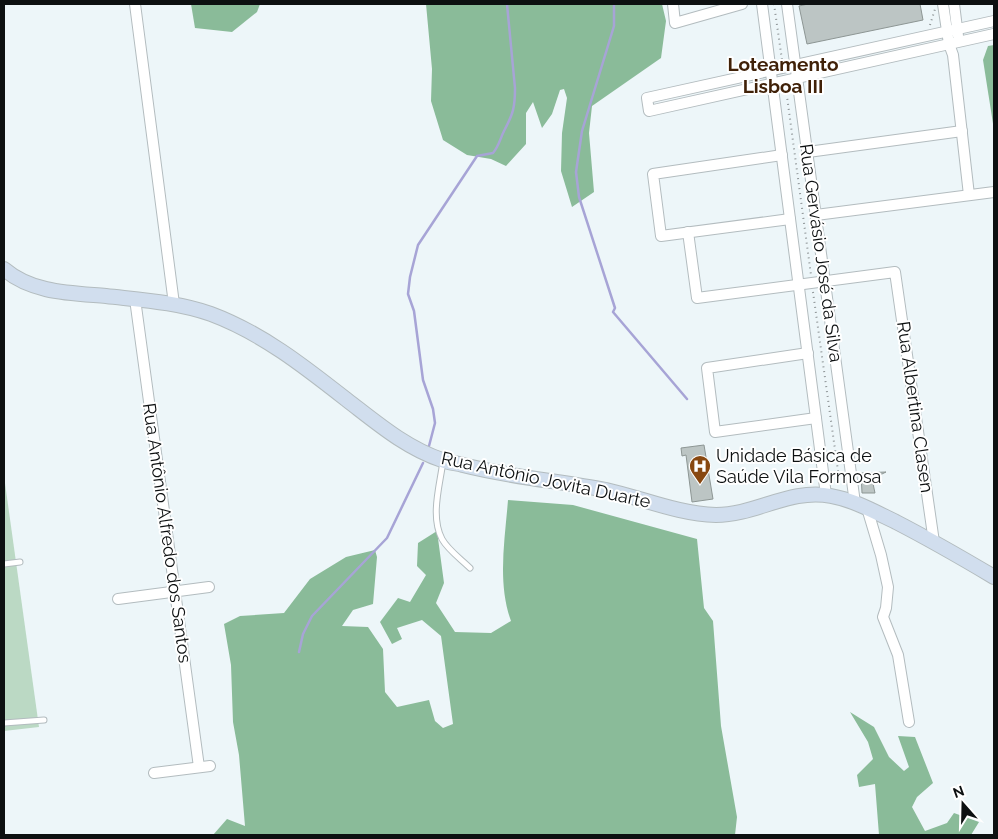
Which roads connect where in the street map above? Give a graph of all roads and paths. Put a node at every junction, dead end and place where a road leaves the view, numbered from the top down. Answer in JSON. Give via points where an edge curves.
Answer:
{"nodes":[{"id":1,"x":135,"y":4,"type":"edge"},
{"id":2,"x":673,"y":4,"type":"edge"},
{"id":3,"x":742,"y":4,"type":"edge"},
{"id":4,"x":762,"y":4,"type":"edge"},
{"id":5,"x":774,"y":4,"type":"edge"},
{"id":6,"x":788,"y":4,"type":"edge"},
{"id":7,"x":943,"y":4,"type":"edge"},
{"id":8,"x":954,"y":4,"type":"edge"},
{"id":9,"x":956,"y":15,"type":"junction"},
{"id":10,"x":945,"y":16,"type":"junction"},
{"id":11,"x":994,"y":21,"type":"edge"},
{"id":12,"x":952,"y":30,"type":"junction"},
{"id":13,"x":994,"y":34,"type":"edge"},
{"id":14,"x":930,"y":35,"type":"junction"},
{"id":15,"x":954,"y":43,"type":"junction"},
{"id":16,"x":796,"y":65,"type":"junction"},
{"id":17,"x":783,"y":68,"type":"junction"},
{"id":18,"x":771,"y":70,"type":"junction"},
{"id":19,"x":798,"y":78,"type":"junction"},
{"id":20,"x":784,"y":80,"type":"junction"},
{"id":21,"x":772,"y":83,"type":"junction"},
{"id":22,"x":962,"y":131,"type":"junction"},
{"id":23,"x":808,"y":152,"type":"junction"},
{"id":24,"x":782,"y":155,"type":"junction"},
{"id":25,"x":994,"y":192,"type":"edge"},
{"id":26,"x":970,"y":195,"type":"junction"},
{"id":27,"x":816,"y":215,"type":"junction"},
{"id":28,"x":790,"y":219,"type":"junction"},
{"id":29,"x":688,"y":232,"type":"junction"},
{"id":30,"x":4,"y":269,"type":"edge"},
{"id":31,"x":825,"y":281,"type":"junction"},
{"id":32,"x":812,"y":283,"type":"junction"},
{"id":33,"x":799,"y":285,"type":"junction"},
{"id":34,"x":135,"y":299,"type":"junction"},
{"id":35,"x":174,"y":304,"type":"junction"},
{"id":36,"x":808,"y":353,"type":"junction"},
{"id":37,"x":816,"y":418,"type":"junction"},
{"id":38,"x":443,"y":461,"type":"junction"},
{"id":39,"x":839,"y":478,"type":"dead end"},
{"id":40,"x":826,"y":495,"type":"junction"},
{"id":41,"x":861,"y":505,"type":"junction"},
{"id":42,"x":934,"y":542,"type":"junction"},
{"id":43,"x":20,"y":562,"type":"dead end"},
{"id":44,"x":4,"y":564,"type":"edge"},
{"id":45,"x":470,"y":568,"type":"dead end"},
{"id":46,"x":994,"y":577,"type":"edge"},
{"id":47,"x":209,"y":587,"type":"dead end"},
{"id":48,"x":176,"y":592,"type":"junction"},
{"id":49,"x":118,"y":599,"type":"dead end"},
{"id":50,"x":44,"y":720,"type":"dead end"},
{"id":51,"x":909,"y":722,"type":"dead end"},
{"id":52,"x":4,"y":723,"type":"edge"},
{"id":53,"x":210,"y":766,"type":"dead end"},
{"id":54,"x":198,"y":767,"type":"junction"},
{"id":55,"x":154,"y":773,"type":"dead end"}],
"edges":[{"from":1,"to":35,"type":"street"},
{"from":2,"to":3,"type":"street","via":[[675,23]]},
{"from":4,"to":18,"type":"street","name":"Rua Gervásio José da Silva"},
{"from":5,"to":17,"type":"path"},
{"from":6,"to":16,"type":"street","name":"Rua Gervásio José da Silva"},
{"from":7,"to":10,"type":"street"},
{"from":7,"to":14,"type":"path","via":[[933,10]]},
{"from":8,"to":9,"type":"street"},
{"from":9,"to":10,"type":"street","via":[[949,19]]},
{"from":9,"to":12,"type":"street"},
{"from":10,"to":12,"type":"street"},
{"from":11,"to":12,"type":"street"},
{"from":12,"to":14,"type":"street"},
{"from":12,"to":15,"type":"street"},
{"from":13,"to":15,"type":"street"},
{"from":14,"to":16,"type":"street"},
{"from":15,"to":19,"type":"street"},
{"from":15,"to":22,"type":"street"},
{"from":16,"to":17,"type":"street"},
{"from":16,"to":19,"type":"street","name":"Rua Gervásio José da Silva"},
{"from":17,"to":18,"type":"street"},
{"from":18,"to":21,"type":"street","name":"Rua Gervásio José da Silva"},
{"from":18,"to":21,"type":"street","via":[[647,98],[649,110]]},
{"from":19,"to":20,"type":"street"},
{"from":19,"to":23,"type":"street","name":"Rua Gervásio José da Silva"},
{"from":20,"to":21,"type":"street"},
{"from":20,"to":32,"type":"path"},
{"from":21,"to":24,"type":"street","name":"Rua Gervásio José da Silva"},
{"from":22,"to":23,"type":"street"},
{"from":22,"to":26,"type":"street"},
{"from":23,"to":27,"type":"street","name":"Rua Gervásio José da Silva"},
{"from":24,"to":28,"type":"street","name":"Rua Gervásio José da Silva"},
{"from":24,"to":29,"type":"street","via":[[653,174],[661,236]]},
{"from":25,"to":26,"type":"street"},
{"from":26,"to":27,"type":"street"},
{"from":27,"to":31,"type":"street","name":"Rua Gervásio José da Silva"},
{"from":28,"to":29,"type":"street"},
{"from":28,"to":33,"type":"street","name":"Rua Gervásio José da Silva"},
{"from":29,"to":33,"type":"street","via":[[697,298]]},
{"from":30,"to":34,"type":"main road","name":"Rua Antônio Jovita Duarte","via":[[20,281],[41,288]]},
{"from":31,"to":32,"type":"street"},
{"from":31,"to":41,"type":"street","name":"Rua Gervásio José da Silva"},
{"from":31,"to":42,"type":"street","name":"Rua Albertina Clasen","via":[[895,272]]},
{"from":32,"to":33,"type":"street"},
{"from":32,"to":39,"type":"path"},
{"from":33,"to":36,"type":"street","name":"Rua Gervásio José da Silva"},
{"from":34,"to":35,"type":"main road","name":"Rua Antônio Jovita Duarte"},
{"from":34,"to":48,"type":"street","name":"Rua Antônio Alfredo dos Santos"},
{"from":35,"to":38,"type":"main road","name":"Rua Antônio Jovita Duarte","via":[[213,315],[272,344],[407,444]]},
{"from":36,"to":37,"type":"street","name":"Rua Gervásio José da Silva"},
{"from":36,"to":37,"type":"street","via":[[706,368],[716,432]]},
{"from":37,"to":40,"type":"street","name":"Rua Gervásio José da Silva"},
{"from":38,"to":40,"type":"main road","name":"Rua Antônio Jovita Duarte","via":[[603,490],[710,514],[737,512],[800,495]]},
{"from":38,"to":45,"type":"lane","via":[[436,516],[438,528],[443,540]]},
{"from":40,"to":41,"type":"main road","name":"Rua Antônio Jovita Duarte"},
{"from":41,"to":42,"type":"main road","name":"Rua Antônio Jovita Duarte"},
{"from":41,"to":51,"type":"street","name":"Rua Gervásio José da Silva","via":[[881,555],[888,587],[883,616],[898,655]]},
{"from":42,"to":46,"type":"main road","name":"Rua Antônio Jovita Duarte"},
{"from":43,"to":44,"type":"lane"},
{"from":47,"to":48,"type":"street"},
{"from":48,"to":49,"type":"street"},
{"from":48,"to":54,"type":"street","name":"Rua Antônio Alfredo dos Santos"},
{"from":50,"to":52,"type":"lane"},
{"from":53,"to":54,"type":"street"},
{"from":54,"to":55,"type":"street"}]}
